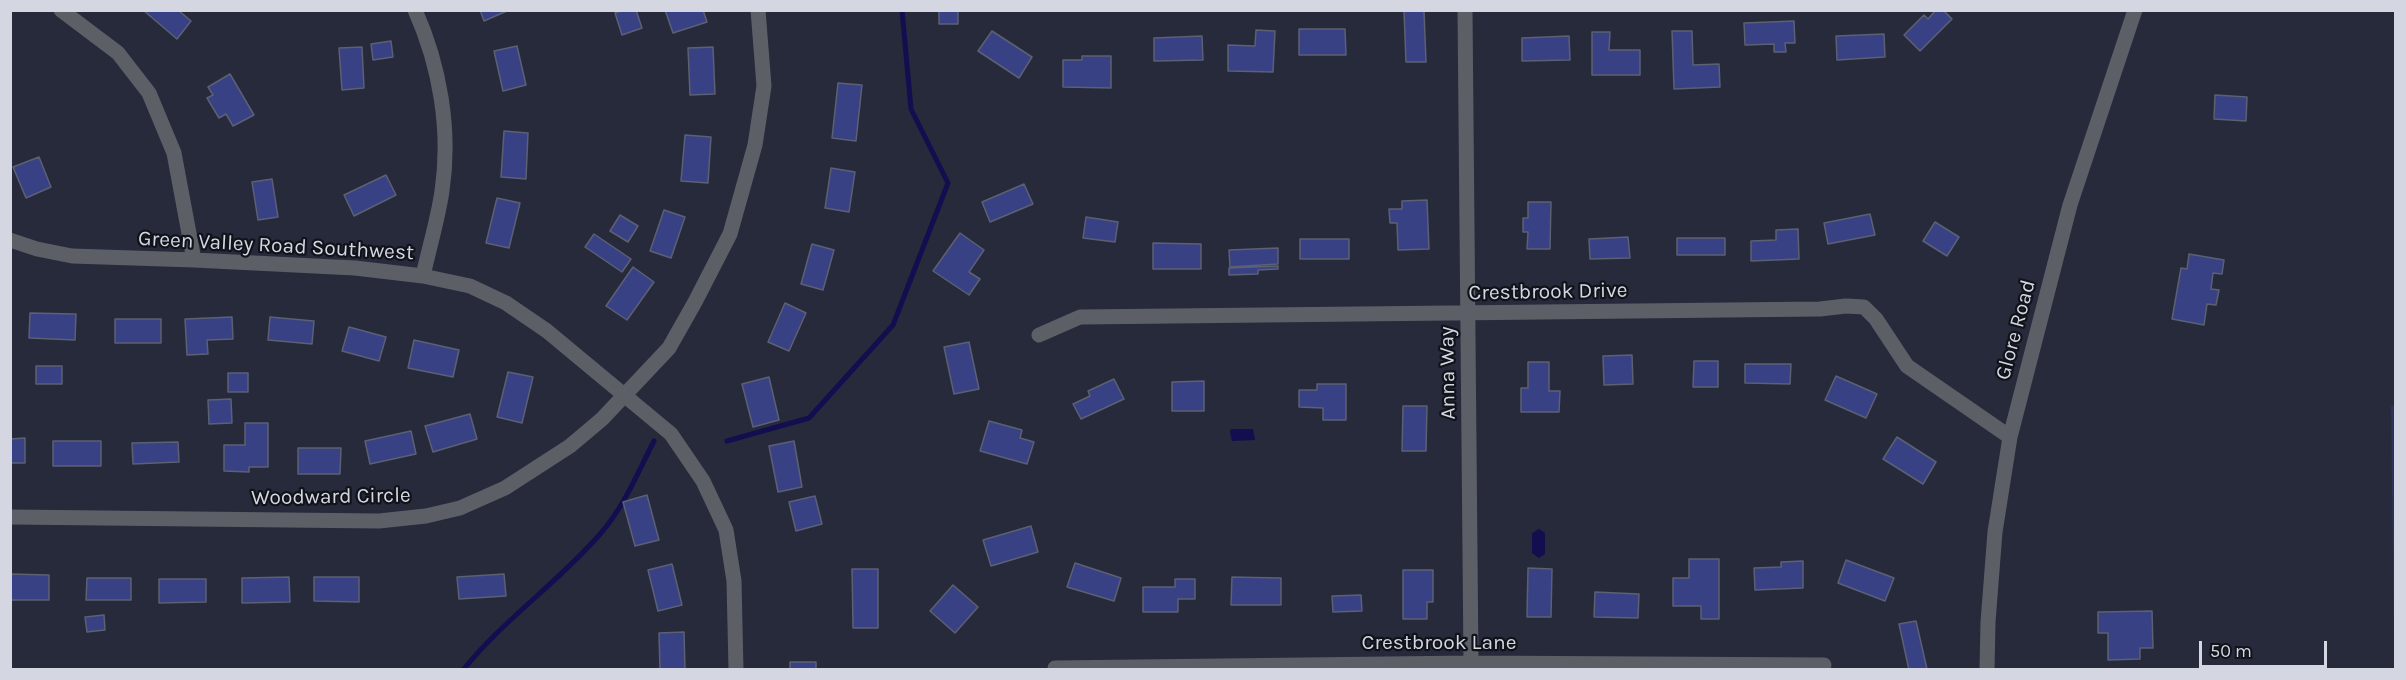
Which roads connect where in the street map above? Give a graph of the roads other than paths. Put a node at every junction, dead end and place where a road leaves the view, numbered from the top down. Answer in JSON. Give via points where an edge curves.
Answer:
{"nodes":[{"id":1,"x":61,"y":10,"type":"edge"},
{"id":2,"x":415,"y":10,"type":"edge"},
{"id":3,"x":758,"y":10,"type":"edge"},
{"id":4,"x":1465,"y":10,"type":"edge"},
{"id":5,"x":2135,"y":10,"type":"edge"},
{"id":6,"x":10,"y":240,"type":"edge"},
{"id":7,"x":194,"y":260,"type":"junction"},
{"id":8,"x":423,"y":276,"type":"junction"},
{"id":9,"x":1468,"y":314,"type":"junction"},
{"id":10,"x":1039,"y":335,"type":"dead end"},
{"id":11,"x":623,"y":395,"type":"junction"},
{"id":12,"x":2010,"y":437,"type":"junction"},
{"id":13,"x":10,"y":517,"type":"edge"},
{"id":14,"x":1471,"y":663,"type":"junction"},
{"id":15,"x":1824,"y":665,"type":"dead end"},
{"id":16,"x":1055,"y":668,"type":"edge"},
{"id":17,"x":736,"y":669,"type":"edge"},
{"id":18,"x":1987,"y":669,"type":"edge"}],
"edges":[{"from":1,"to":7,"type":"street","via":[[118,53],[149,93],[174,153]]},
{"from":2,"to":8,"type":"street","via":[[427,38],[439,89],[446,147],[442,192]]},
{"from":3,"to":11,"type":"street","name":"Woodward Circle","via":[[764,86],[755,145],[730,234],[669,348]]},
{"from":4,"to":9,"type":"street","name":"Anna Way"},
{"from":5,"to":12,"type":"street","name":"Glore Road","via":[[2070,205]]},
{"from":6,"to":7,"type":"street","name":"Green Valley Road Southwest","via":[[72,256]]},
{"from":7,"to":8,"type":"street","name":"Green Valley Road Southwest","via":[[355,268]]},
{"from":8,"to":11,"type":"street","name":"Green Valley Road Southwest","via":[[470,286],[506,303],[547,331]]},
{"from":9,"to":10,"type":"street","name":"Crestbrook Drive","via":[[1080,317]]},
{"from":9,"to":12,"type":"street","name":"Crestbrook Drive","via":[[1864,308],[1876,319],[1907,366]]},
{"from":9,"to":14,"type":"street","name":"Anna Way"},
{"from":11,"to":13,"type":"street","name":"Woodward Circle","via":[[570,446],[505,488],[460,508],[426,516],[379,520]]},
{"from":11,"to":17,"type":"street","name":"Green Valley Road Southwest","via":[[671,434],[703,482],[726,530],[734,580]]},
{"from":12,"to":18,"type":"street","name":"Glore Road","via":[[1995,532]]},
{"from":14,"to":15,"type":"street","name":"Crestbrook Lane"},
{"from":14,"to":16,"type":"street","name":"Crestbrook Lane"}]}
